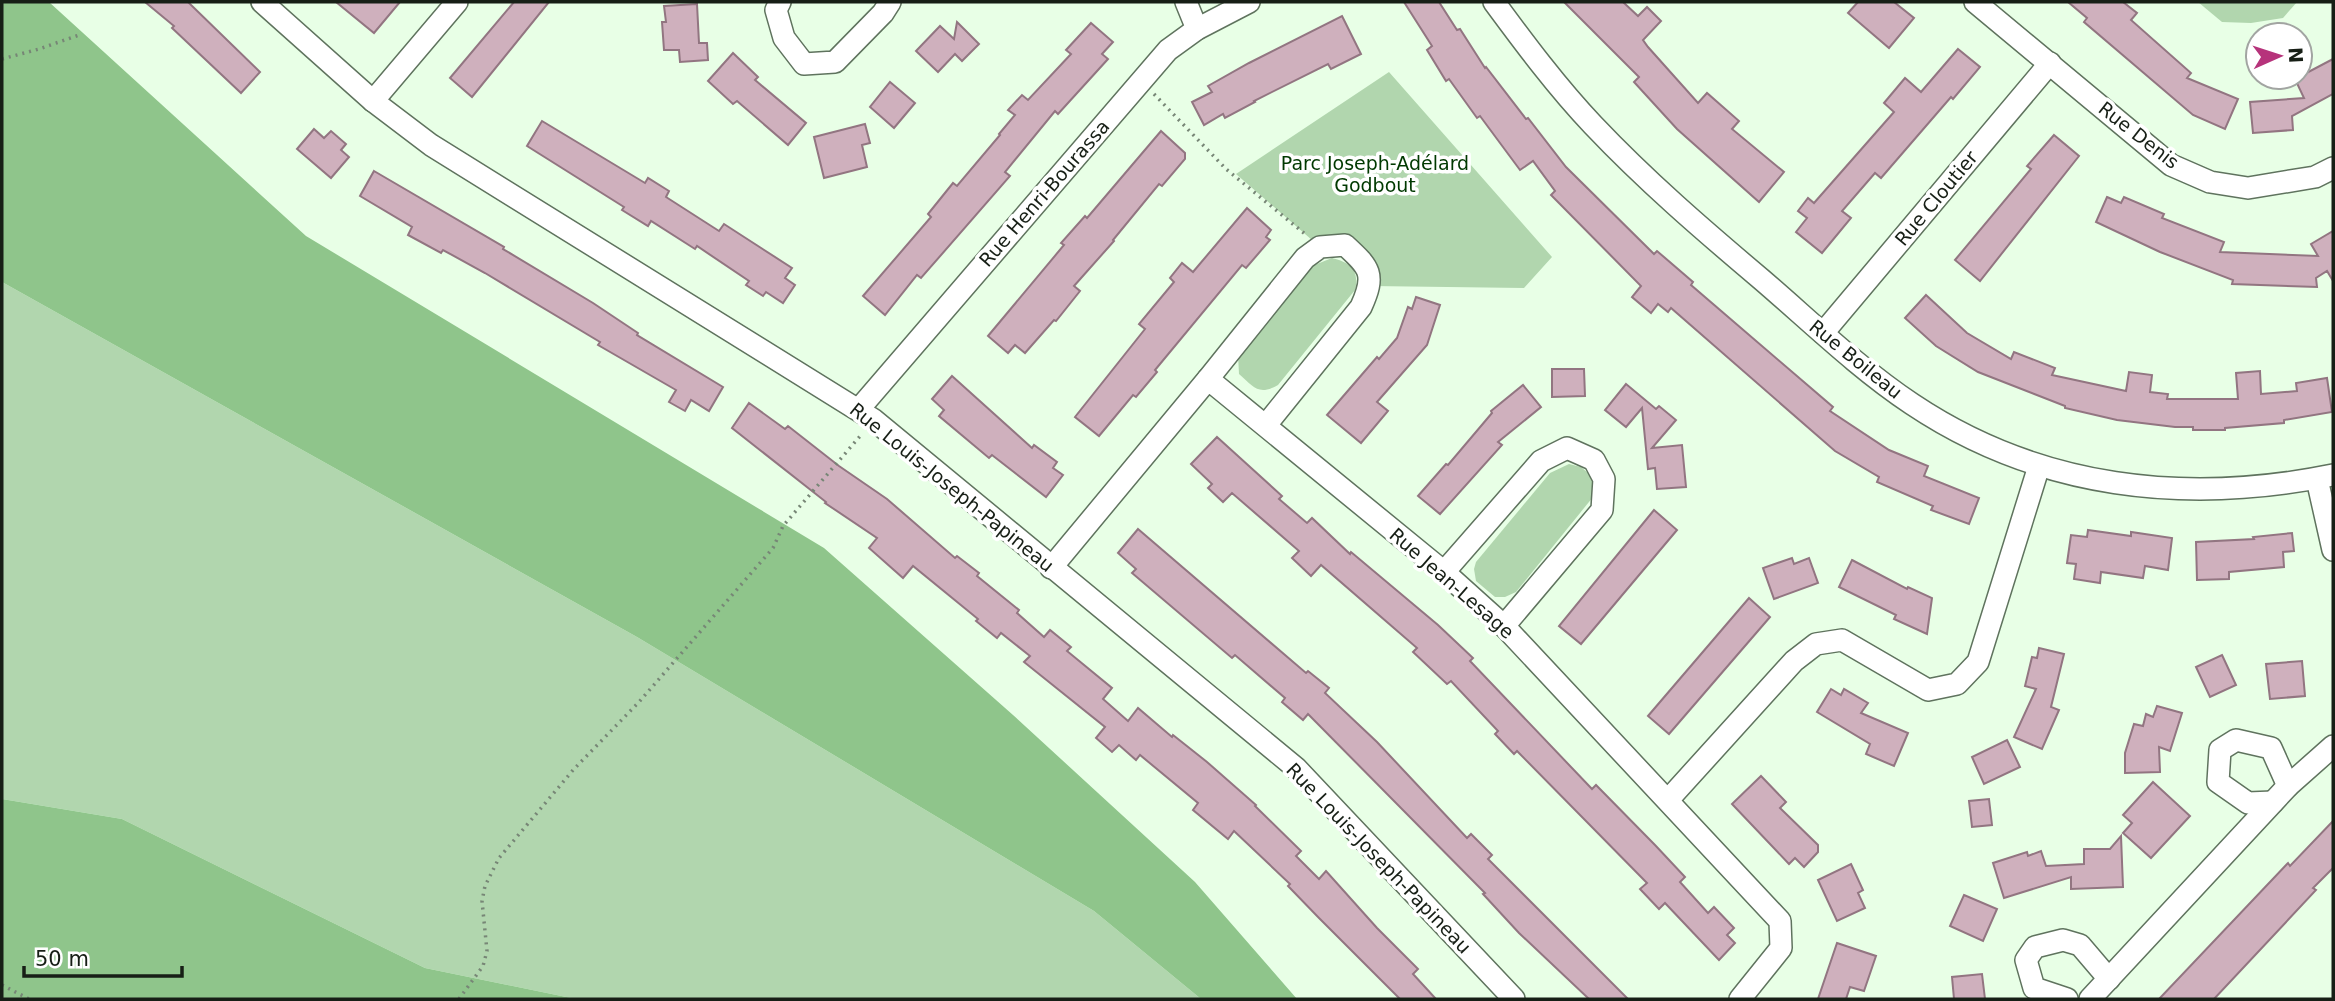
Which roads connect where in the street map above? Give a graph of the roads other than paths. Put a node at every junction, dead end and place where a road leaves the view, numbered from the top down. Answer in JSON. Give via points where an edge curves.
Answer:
{"nodes":[{"id":1,"x":261,"y":2,"type":"edge"},
{"id":2,"x":457,"y":2,"type":"edge"},
{"id":3,"x":780,"y":2,"type":"edge"},
{"id":4,"x":890,"y":2,"type":"edge"},
{"id":5,"x":1186,"y":2,"type":"edge"},
{"id":6,"x":1249,"y":2,"type":"edge"},
{"id":7,"x":1494,"y":2,"type":"edge"},
{"id":8,"x":1975,"y":2,"type":"edge"},
{"id":9,"x":1197,"y":29,"type":"junction"},
{"id":10,"x":2050,"y":63,"type":"junction"},
{"id":11,"x":373,"y":101,"type":"junction"},
{"id":12,"x":2333,"y":168,"type":"edge"},
{"id":13,"x":1823,"y":332,"type":"junction"},
{"id":14,"x":1208,"y":379,"type":"junction"},
{"id":15,"x":859,"y":409,"type":"junction"},
{"id":16,"x":1266,"y":425,"type":"junction"},
{"id":17,"x":2039,"y":466,"type":"junction"},
{"id":18,"x":2325,"y":477,"type":"edge"},
{"id":19,"x":2333,"y":550,"type":"edge"},
{"id":20,"x":1051,"y":568,"type":"junction"},
{"id":21,"x":1444,"y":572,"type":"junction"},
{"id":22,"x":1504,"y":626,"type":"junction"},
{"id":23,"x":2333,"y":746,"type":"edge"},
{"id":24,"x":2288,"y":786,"type":"junction"},
{"id":25,"x":1668,"y":800,"type":"junction"},
{"id":26,"x":2273,"y":802,"type":"junction"},
{"id":27,"x":2109,"y":979,"type":"junction"},
{"id":28,"x":1514,"y":999,"type":"edge"},
{"id":29,"x":1740,"y":999,"type":"edge"},
{"id":30,"x":2067,"y":999,"type":"edge"},
{"id":31,"x":2090,"y":999,"type":"edge"}],
"edges":[{"from":1,"to":11,"type":"street","name":"Rue Louis-Joseph-Papineau"},
{"from":2,"to":11,"type":"street"},
{"from":3,"to":4,"type":"street","via":[[776,10],[784,38],[804,64],[835,62]]},
{"from":5,"to":9,"type":"street"},
{"from":6,"to":9,"type":"street","name":"Rue Henri-Bourassa"},
{"from":7,"to":13,"type":"street","name":"Rue Boileau","via":[[1591,124],[1669,201]]},
{"from":8,"to":10,"type":"street","name":"Rue Denis"},
{"from":9,"to":15,"type":"street","name":"Rue Henri-Bourassa","via":[[1168,50],[1140,80]]},
{"from":10,"to":12,"type":"street","name":"Rue Denis","via":[[2171,165],[2210,182],[2248,188],[2315,177]]},
{"from":10,"to":13,"type":"street","name":"Rue Cloutier"},
{"from":11,"to":15,"type":"street","name":"Rue Louis-Joseph-Papineau","via":[[431,145]]},
{"from":13,"to":17,"type":"street","name":"Rue Boileau","via":[[1911,403],[1981,443]]},
{"from":14,"to":16,"type":"street","name":"Rue Jean-Lesage"},
{"from":14,"to":16,"type":"street","via":[[1305,258],[1320,247],[1345,245],[1366,264],[1371,286],[1361,306]]},
{"from":14,"to":20,"type":"street"},
{"from":15,"to":20,"type":"street","name":"Rue Louis-Joseph-Papineau"},
{"from":16,"to":21,"type":"street","name":"Rue Jean-Lesage"},
{"from":17,"to":18,"type":"street","name":"Rue Boileau","via":[[2170,490]]},
{"from":17,"to":25,"type":"street","via":[[1978,662],[1957,684],[1928,690],[1842,640],[1816,644],[1794,661]]},
{"from":18,"to":19,"type":"street"},
{"from":20,"to":28,"type":"street","name":"Rue Louis-Joseph-Papineau","via":[[1296,768]]},
{"from":21,"to":22,"type":"street","name":"Rue Jean-Lesage"},
{"from":21,"to":22,"type":"street","via":[[1541,461],[1567,448],[1594,460],[1604,479],[1602,510]]},
{"from":22,"to":25,"type":"street","name":"Rue Jean-Lesage"},
{"from":23,"to":24,"type":"street"},
{"from":24,"to":26,"type":"street"},
{"from":24,"to":26,"type":"street","via":[[2271,748],[2236,740],[2220,750],[2218,782],[2248,803]]},
{"from":25,"to":29,"type":"street","name":"Rue Jean-Lesage","via":[[1780,921],[1781,948]]},
{"from":26,"to":27,"type":"street"},
{"from":27,"to":30,"type":"street","via":[[2080,945],[2063,940],[2035,947],[2026,960],[2034,988]]},
{"from":27,"to":31,"type":"street"}]}
